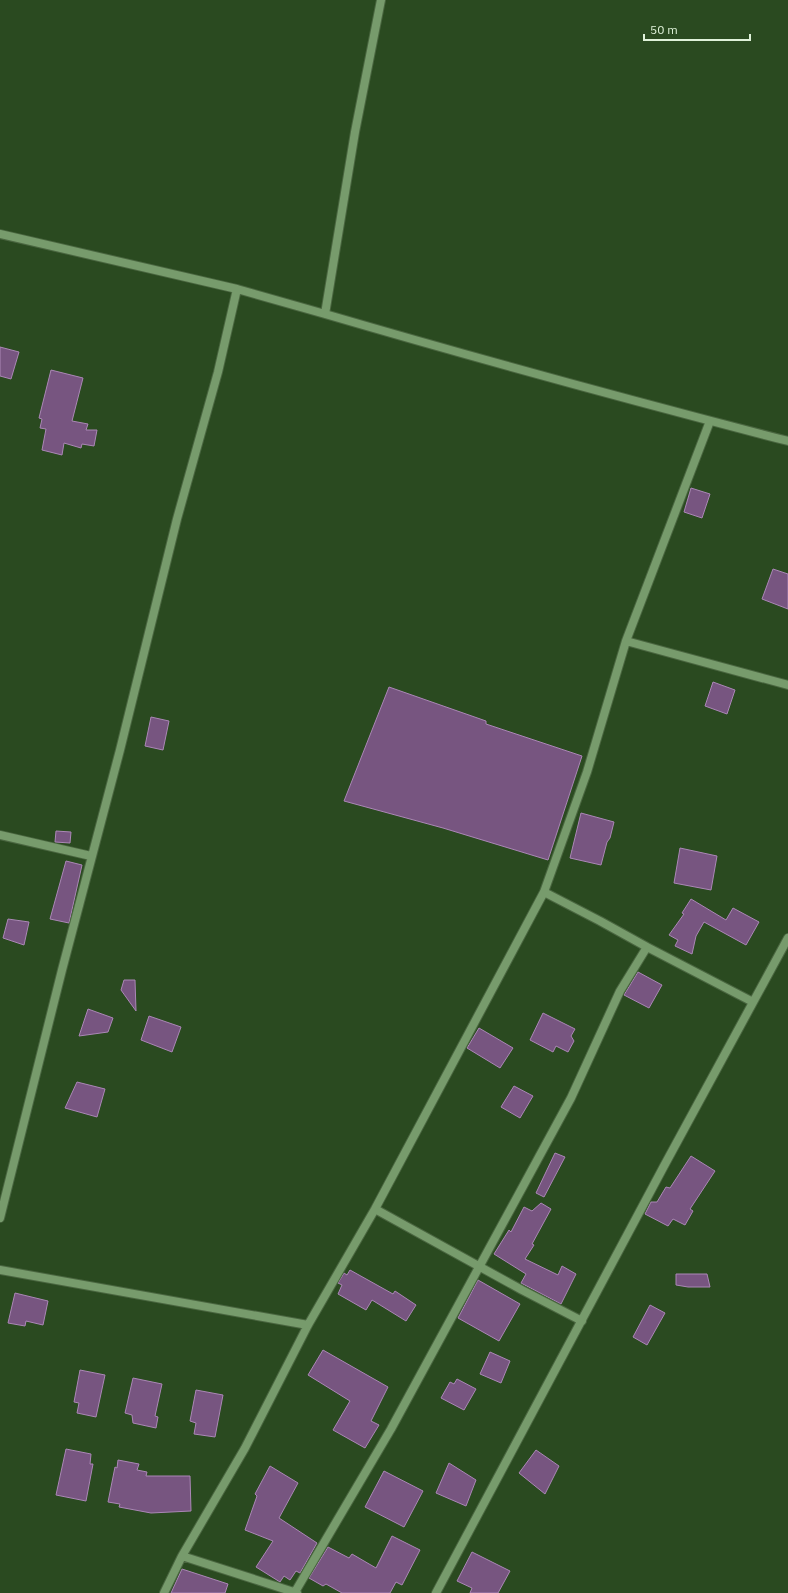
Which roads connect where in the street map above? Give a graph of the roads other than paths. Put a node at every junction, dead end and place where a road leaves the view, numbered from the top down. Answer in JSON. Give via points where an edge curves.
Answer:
{"nodes":[{"id":1,"x":381,"y":0,"type":"edge"},
{"id":2,"x":0,"y":234,"type":"edge"},
{"id":3,"x":237,"y":289,"type":"junction"},
{"id":4,"x":325,"y":314,"type":"junction"},
{"id":5,"x":710,"y":421,"type":"junction"},
{"id":6,"x":788,"y":441,"type":"edge"},
{"id":7,"x":626,"y":641,"type":"junction"},
{"id":8,"x":788,"y":684,"type":"edge"},
{"id":9,"x":0,"y":835,"type":"edge"},
{"id":10,"x":91,"y":856,"type":"junction"},
{"id":11,"x":544,"y":892,"type":"junction"},
{"id":12,"x":788,"y":938,"type":"edge"},
{"id":13,"x":647,"y":947,"type":"junction"},
{"id":14,"x":753,"y":1002,"type":"junction"},
{"id":15,"x":375,"y":1209,"type":"junction"},
{"id":16,"x":0,"y":1218,"type":"edge"},
{"id":17,"x":479,"y":1266,"type":"junction"},
{"id":18,"x":0,"y":1270,"type":"edge"},
{"id":19,"x":582,"y":1321,"type":"junction"},
{"id":20,"x":308,"y":1325,"type":"junction"},
{"id":21,"x":182,"y":1556,"type":"junction"},
{"id":22,"x":164,"y":1593,"type":"edge"},
{"id":23,"x":296,"y":1593,"type":"edge"},
{"id":24,"x":436,"y":1593,"type":"edge"}],
"edges":[{"from":1,"to":4,"type":"street","via":[[355,132]]},
{"from":2,"to":3,"type":"street"},
{"from":3,"to":4,"type":"street"},
{"from":3,"to":10,"type":"street","via":[[218,372],[176,519],[120,750]]},
{"from":4,"to":5,"type":"street"},
{"from":5,"to":6,"type":"street"},
{"from":5,"to":7,"type":"street"},
{"from":7,"to":8,"type":"street"},
{"from":7,"to":11,"type":"street","via":[[586,772]]},
{"from":9,"to":10,"type":"street"},
{"from":10,"to":16,"type":"street"},
{"from":11,"to":13,"type":"street"},
{"from":11,"to":15,"type":"street"},
{"from":12,"to":14,"type":"street"},
{"from":13,"to":14,"type":"street"},
{"from":13,"to":17,"type":"street","via":[[620,991],[570,1098]]},
{"from":14,"to":19,"type":"street"},
{"from":15,"to":17,"type":"street"},
{"from":15,"to":20,"type":"street"},
{"from":17,"to":19,"type":"street"},
{"from":17,"to":23,"type":"street","via":[[391,1429]]},
{"from":18,"to":20,"type":"street"},
{"from":19,"to":24,"type":"street"},
{"from":20,"to":21,"type":"street","via":[[245,1448]]},
{"from":21,"to":22,"type":"street"},
{"from":21,"to":23,"type":"street"}]}
